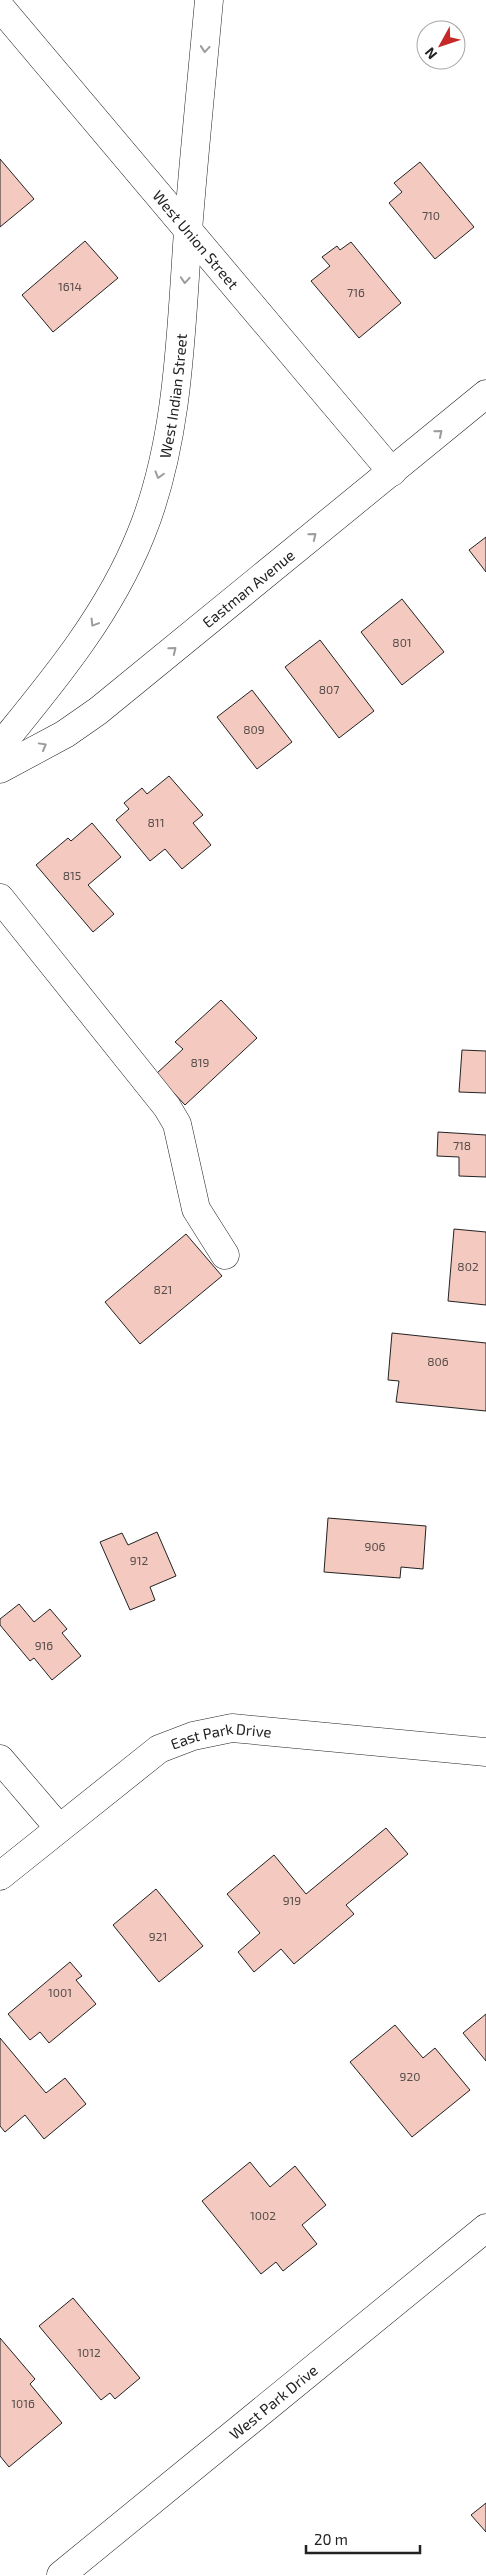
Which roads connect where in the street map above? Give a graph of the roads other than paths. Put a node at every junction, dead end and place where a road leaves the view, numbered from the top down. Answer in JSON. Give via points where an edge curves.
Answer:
{"nodes":[{"id":1,"x":209,"y":0,"type":"edge"},
{"id":2,"x":0,"y":7,"type":"edge"},
{"id":3,"x":188,"y":230,"type":"junction"},
{"id":4,"x":486,"y":394,"type":"edge"},
{"id":5,"x":392,"y":472,"type":"junction"},
{"id":6,"x":0,"y":746,"type":"edge"},
{"id":7,"x":0,"y":770,"type":"edge"},
{"id":8,"x":0,"y":898,"type":"edge"},
{"id":9,"x":225,"y":1255,"type":"dead end"},
{"id":10,"x":486,"y":1752,"type":"edge"},
{"id":11,"x":0,"y":1759,"type":"edge"},
{"id":12,"x":59,"y":1828,"type":"junction"},
{"id":13,"x":0,"y":1876,"type":"edge"},
{"id":14,"x":486,"y":2228,"type":"edge"},
{"id":15,"x":60,"y":2575,"type":"edge"}],
"edges":[{"from":1,"to":3,"type":"street","name":"West Indian Street","one_way":true},
{"from":2,"to":3,"type":"street","name":"West Union Street"},
{"from":3,"to":5,"type":"street","name":"West Union Street"},
{"from":3,"to":6,"type":"street","name":"West Indian Street","one_way":true,"via":[[180,365],[164,456],[142,533],[89,631]]},
{"from":5,"to":4,"type":"street","name":"Eastman Avenue","one_way":true},
{"from":7,"to":5,"type":"street","name":"Eastman Avenue","one_way":true,"via":[[65,734],[98,711]]},
{"from":8,"to":9,"type":"street","via":[[167,1107],[177,1124],[196,1209]]},
{"from":10,"to":12,"type":"street","name":"East Park Drive","via":[[232,1728],[193,1736],[159,1749]]},
{"from":11,"to":12,"type":"street"},
{"from":12,"to":13,"type":"street","name":"East Park Drive"},
{"from":14,"to":15,"type":"street","name":"West Park Drive"}]}
